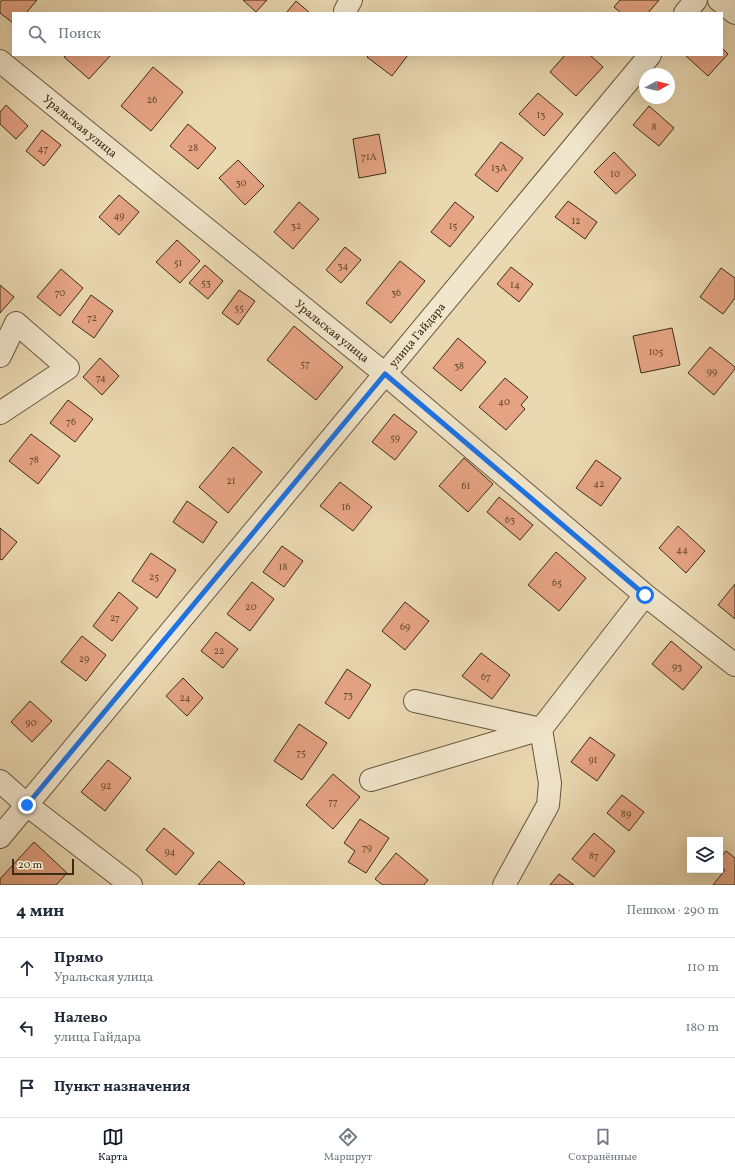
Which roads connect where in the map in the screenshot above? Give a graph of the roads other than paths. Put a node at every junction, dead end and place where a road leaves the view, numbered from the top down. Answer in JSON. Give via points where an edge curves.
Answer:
{"nodes":[{"id":1,"x":696,"y":0,"type":"edge"},
{"id":2,"x":719,"y":0,"type":"edge"},
{"id":3,"x":686,"y":12,"type":"edge"},
{"id":4,"x":735,"y":13,"type":"edge"},
{"id":5,"x":649,"y":56,"type":"edge"},
{"id":6,"x":0,"y":61,"type":"edge"},
{"id":7,"x":0,"y":356,"type":"edge"},
{"id":8,"x":385,"y":374,"type":"junction"},
{"id":9,"x":0,"y":412,"type":"edge"},
{"id":10,"x":645,"y":595,"type":"junction"},
{"id":11,"x":735,"y":665,"type":"edge"},
{"id":12,"x":415,"y":701,"type":"dead end"},
{"id":13,"x":541,"y":728,"type":"junction"},
{"id":14,"x":371,"y":780,"type":"dead end"},
{"id":15,"x":0,"y":781,"type":"edge"},
{"id":16,"x":27,"y":805,"type":"junction"},
{"id":17,"x":0,"y":837,"type":"edge"},
{"id":18,"x":131,"y":885,"type":"edge"},
{"id":19,"x":504,"y":885,"type":"edge"}],
"edges":[{"from":1,"to":3,"type":"street"},
{"from":2,"to":4,"type":"street"},
{"from":5,"to":8,"type":"street","name":"улица Гайдара"},
{"from":6,"to":8,"type":"street","name":"Уральская улица"},
{"from":7,"to":9,"type":"street","via":[[16,323],[68,368]]},
{"from":8,"to":10,"type":"street","name":"Уральская улица"},
{"from":8,"to":16,"type":"street","name":"улица Гайдара"},
{"from":10,"to":11,"type":"street","name":"Уральская улица"},
{"from":10,"to":13,"type":"street"},
{"from":12,"to":13,"type":"street"},
{"from":13,"to":14,"type":"street"},
{"from":13,"to":19,"type":"street","via":[[550,782],[548,805]]},
{"from":15,"to":16,"type":"street"},
{"from":16,"to":17,"type":"street","name":"улица Гайдара"},
{"from":16,"to":18,"type":"street"}]}
